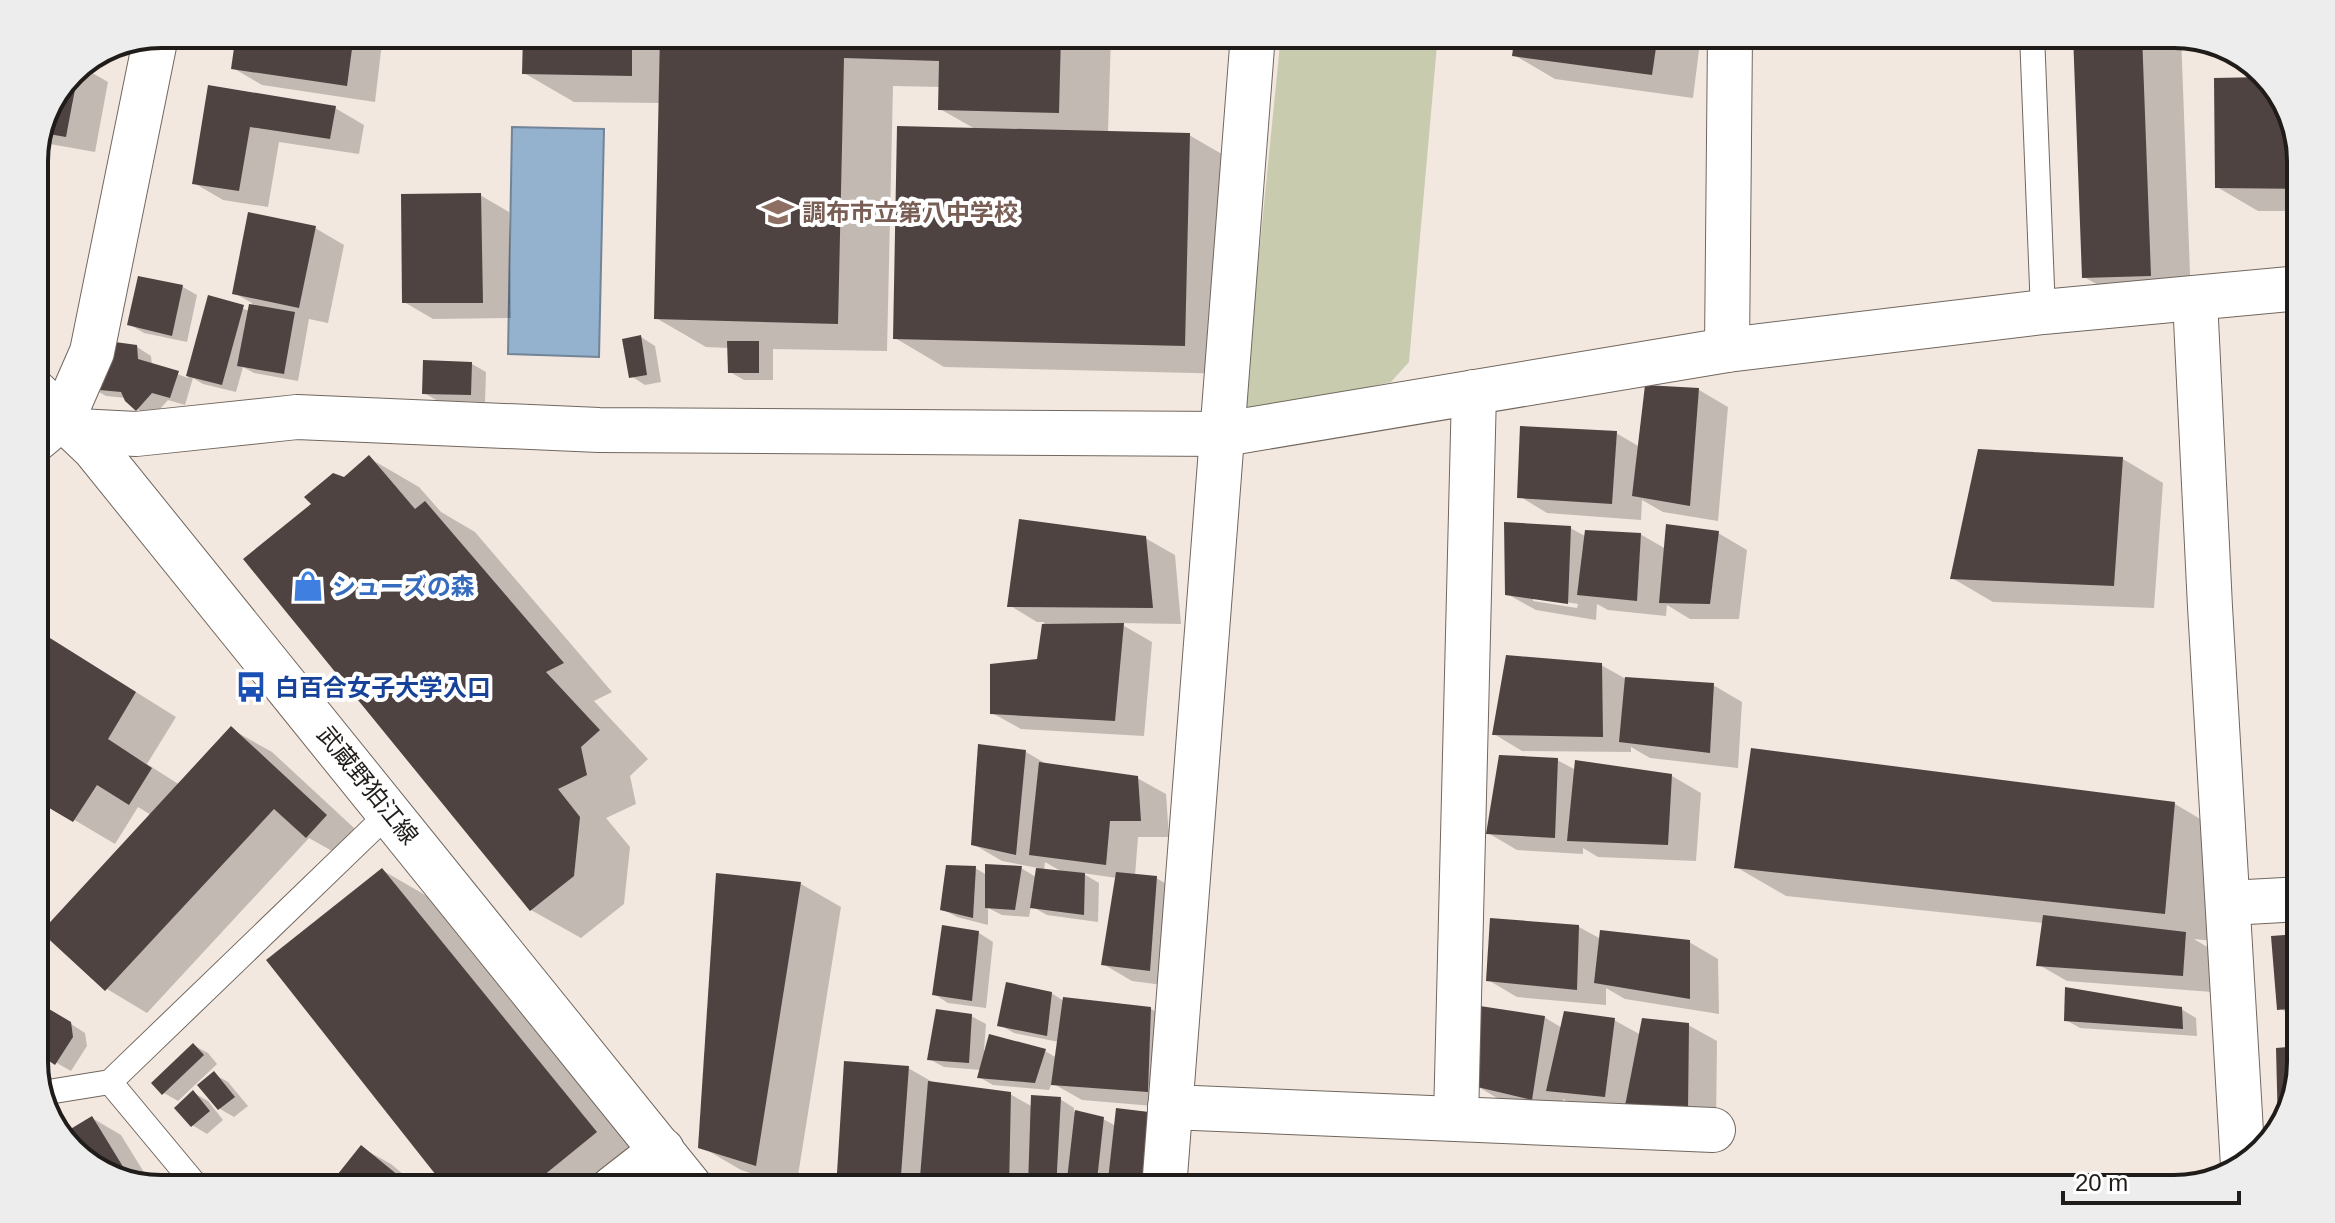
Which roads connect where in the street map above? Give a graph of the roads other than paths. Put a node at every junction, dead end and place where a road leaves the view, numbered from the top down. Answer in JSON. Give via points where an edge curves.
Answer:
{"nodes":[{"id":1,"x":1252,"y":48,"type":"edge"},
{"id":2,"x":1730,"y":48,"type":"edge"},
{"id":3,"x":2033,"y":48,"type":"edge"},
{"id":4,"x":153,"y":49,"type":"edge"},
{"id":5,"x":2287,"y":289,"type":"edge"},
{"id":6,"x":2195,"y":299,"type":"junction"},
{"id":7,"x":2043,"y":312,"type":"junction"},
{"id":8,"x":1727,"y":350,"type":"junction"},
{"id":9,"x":1474,"y":392,"type":"junction"},
{"id":10,"x":53,"y":420,"type":"edge"},
{"id":11,"x":1224,"y":434,"type":"junction"},
{"id":12,"x":390,"y":812,"type":"junction"},
{"id":13,"x":2287,"y":900,"type":"edge"},
{"id":14,"x":2229,"y":903,"type":"junction"},
{"id":15,"x":110,"y":1082,"type":"junction"},
{"id":16,"x":52,"y":1091,"type":"edge"},
{"id":17,"x":1170,"y":1107,"type":"junction"},
{"id":18,"x":1456,"y":1119,"type":"junction"},
{"id":19,"x":1713,"y":1130,"type":"dead end"},
{"id":20,"x":662,"y":1150,"type":"junction"},
{"id":21,"x":2242,"y":1152,"type":"edge"},
{"id":22,"x":187,"y":1175,"type":"edge"},
{"id":23,"x":630,"y":1175,"type":"edge"},
{"id":24,"x":681,"y":1175,"type":"edge"},
{"id":25,"x":1165,"y":1175,"type":"edge"}],
"edges":[{"from":1,"to":11,"type":"street"},
{"from":2,"to":8,"type":"street"},
{"from":3,"to":7,"type":"lane"},
{"from":4,"to":10,"type":"street","via":[[92,352]]},
{"from":5,"to":6,"type":"street"},
{"from":6,"to":7,"type":"street"},
{"from":6,"to":14,"type":"street"},
{"from":7,"to":8,"type":"street"},
{"from":8,"to":9,"type":"street"},
{"from":9,"to":11,"type":"street"},
{"from":9,"to":18,"type":"street"},
{"from":10,"to":11,"type":"street","via":[[136,434],[297,417],[599,430]]},
{"from":10,"to":12,"type":"street","name":"武蔵野狛江線"},
{"from":11,"to":17,"type":"street"},
{"from":12,"to":15,"type":"lane"},
{"from":12,"to":20,"type":"street","name":"武蔵野狛江線"},
{"from":13,"to":14,"type":"street"},
{"from":14,"to":21,"type":"street"},
{"from":15,"to":16,"type":"lane"},
{"from":15,"to":22,"type":"lane"},
{"from":17,"to":18,"type":"street"},
{"from":17,"to":25,"type":"street"},
{"from":18,"to":19,"type":"street"},
{"from":20,"to":23,"type":"street"},
{"from":20,"to":24,"type":"street","name":"武蔵野狛江線"}]}
